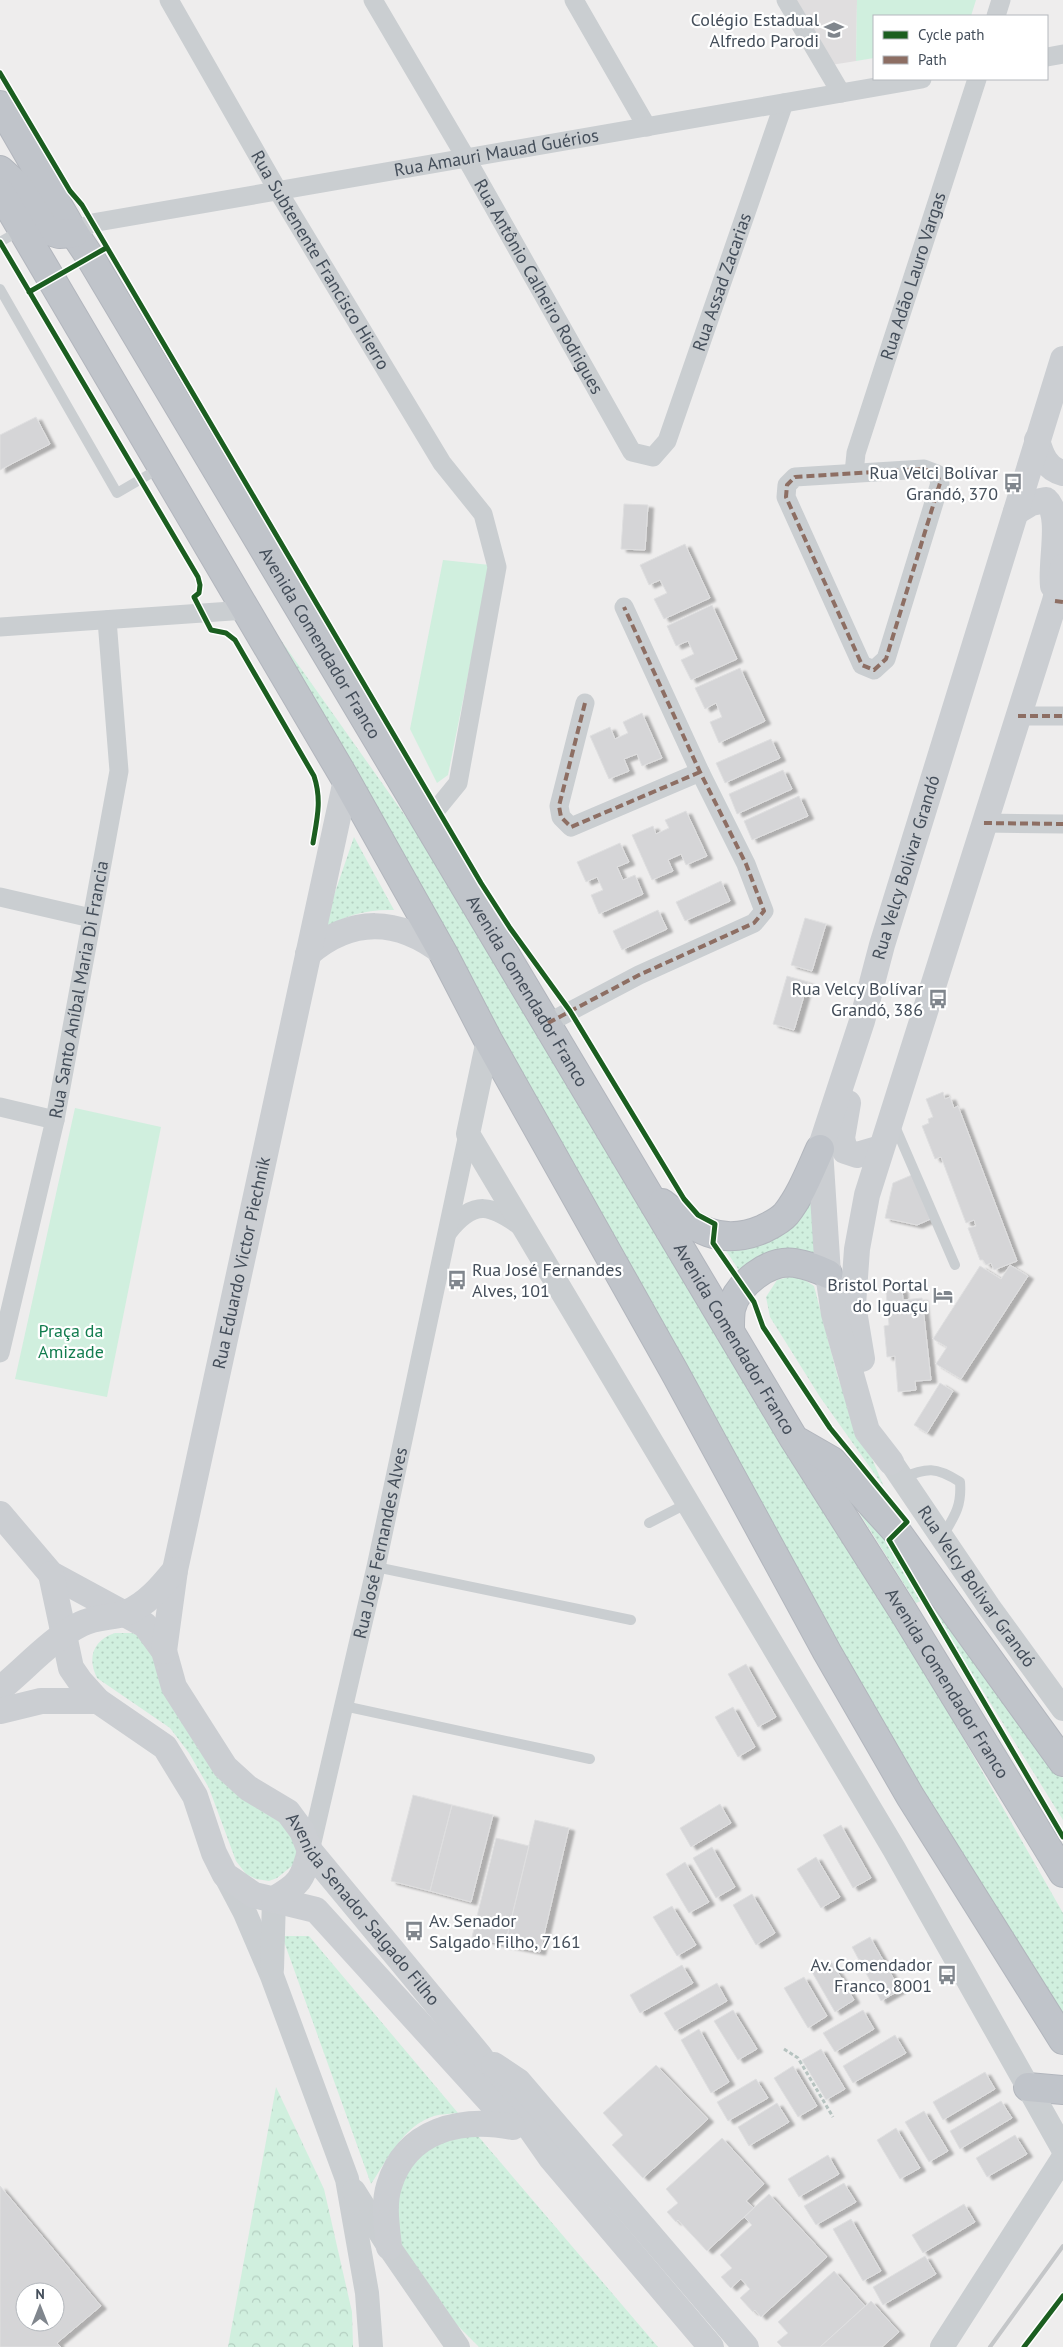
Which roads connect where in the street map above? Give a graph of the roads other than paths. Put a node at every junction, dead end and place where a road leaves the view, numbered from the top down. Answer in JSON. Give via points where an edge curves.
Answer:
{"nodes":[{"id":1,"x":169,"y":0,"type":"edge"},
{"id":2,"x":373,"y":0,"type":"edge"},
{"id":3,"x":574,"y":0,"type":"edge"},
{"id":4,"x":786,"y":0,"type":"edge"},
{"id":5,"x":1001,"y":0,"type":"edge"},
{"id":6,"x":996,"y":15,"type":"edge"},
{"id":7,"x":1063,"y":54,"type":"edge"},
{"id":8,"x":1048,"y":57,"type":"edge"},
{"id":9,"x":916,"y":80,"type":"edge"},
{"id":10,"x":977,"y":80,"type":"edge"},
{"id":11,"x":841,"y":93,"type":"junction"},
{"id":12,"x":784,"y":103,"type":"junction"},
{"id":13,"x":0,"y":105,"type":"edge"},
{"id":14,"x":647,"y":127,"type":"junction"},
{"id":15,"x":466,"y":158,"type":"junction"},
{"id":16,"x":0,"y":170,"type":"edge"},
{"id":17,"x":278,"y":191,"type":"junction"},
{"id":18,"x":0,"y":192,"type":"edge"},
{"id":19,"x":74,"y":233,"type":"junction"},
{"id":20,"x":11,"y":236,"type":"edge"},
{"id":21,"x":0,"y":289,"type":"edge"},
{"id":22,"x":1063,"y":359,"type":"edge"},
{"id":23,"x":1037,"y":440,"type":"junction"},
{"id":24,"x":653,"y":457,"type":"joint"},
{"id":25,"x":162,"y":467,"type":"junction"},
{"id":26,"x":1063,"y":472,"type":"edge"},
{"id":27,"x":854,"y":473,"type":"junction"},
{"id":28,"x":1016,"y":512,"type":"junction"},
{"id":29,"x":1063,"y":567,"type":"edge"},
{"id":30,"x":1059,"y":602,"type":"edge"},
{"id":31,"x":624,"y":607,"type":"dead end"},
{"id":32,"x":246,"y":610,"type":"junction"},
{"id":33,"x":107,"y":620,"type":"junction"},
{"id":34,"x":0,"y":627,"type":"edge"},
{"id":35,"x":585,"y":703,"type":"dead end"},
{"id":36,"x":1018,"y":716,"type":"junction"},
{"id":37,"x":1063,"y":716,"type":"edge"},
{"id":38,"x":700,"y":772,"type":"junction"},
{"id":39,"x":346,"y":780,"type":"junction"},
{"id":40,"x":427,"y":821,"type":"junction"},
{"id":41,"x":984,"y":823,"type":"junction"},
{"id":42,"x":1063,"y":824,"type":"edge"},
{"id":43,"x":0,"y":897,"type":"edge"},
{"id":44,"x":91,"y":918,"type":"junction"},
{"id":45,"x":443,"y":953,"type":"junction"},
{"id":46,"x":308,"y":954,"type":"junction"},
{"id":47,"x":862,"y":1021,"type":"junction"},
{"id":48,"x":548,"y":1023,"type":"junction"},
{"id":49,"x":488,"y":1040,"type":"junction"},
{"id":50,"x":0,"y":1107,"type":"edge"},
{"id":51,"x":890,"y":1117,"type":"junction"},
{"id":52,"x":55,"y":1120,"type":"junction"},
{"id":53,"x":468,"y":1134,"type":"junction"},
{"id":54,"x":881,"y":1148,"type":"junction"},
{"id":55,"x":820,"y":1149,"type":"junction"},
{"id":56,"x":649,"y":1193,"type":"junction"},
{"id":57,"x":524,"y":1228,"type":"junction"},
{"id":58,"x":447,"y":1233,"type":"junction"},
{"id":59,"x":955,"y":1265,"type":"dead end"},
{"id":60,"x":828,"y":1274,"type":"junction"},
{"id":61,"x":730,"y":1328,"type":"junction"},
{"id":62,"x":0,"y":1353,"type":"edge"},
{"id":63,"x":794,"y":1439,"type":"junction"},
{"id":64,"x":896,"y":1470,"type":"junction"},
{"id":65,"x":688,"y":1503,"type":"junction"},
{"id":66,"x":0,"y":1514,"type":"edge"},
{"id":67,"x":649,"y":1523,"type":"dead end"},
{"id":68,"x":942,"y":1538,"type":"junction"},
{"id":69,"x":376,"y":1567,"type":"junction"},
{"id":70,"x":175,"y":1570,"type":"junction"},
{"id":71,"x":52,"y":1574,"type":"junction"},
{"id":72,"x":125,"y":1614,"type":"junction"},
{"id":73,"x":631,"y":1620,"type":"dead end"},
{"id":74,"x":63,"y":1636,"type":"junction"},
{"id":75,"x":164,"y":1651,"type":"junction"},
{"id":76,"x":0,"y":1689,"type":"edge"},
{"id":77,"x":98,"y":1701,"type":"junction"},
{"id":78,"x":344,"y":1706,"type":"junction"},
{"id":79,"x":1063,"y":1709,"type":"edge"},
{"id":80,"x":0,"y":1711,"type":"edge"},
{"id":81,"x":590,"y":1758,"type":"dead end"},
{"id":82,"x":1063,"y":1762,"type":"edge"},
{"id":83,"x":310,"y":1851,"type":"junction"},
{"id":84,"x":1063,"y":1873,"type":"edge"},
{"id":85,"x":225,"y":1875,"type":"junction"},
{"id":86,"x":274,"y":1899,"type":"junction"},
{"id":87,"x":272,"y":1976,"type":"junction"},
{"id":88,"x":1063,"y":2040,"type":"edge"},
{"id":89,"x":479,"y":2055,"type":"junction"},
{"id":90,"x":1028,"y":2087,"type":"junction"},
{"id":91,"x":1063,"y":2090,"type":"edge"},
{"id":92,"x":1053,"y":2118,"type":"edge"},
{"id":93,"x":513,"y":2127,"type":"junction"},
{"id":94,"x":1063,"y":2149,"type":"edge"},
{"id":95,"x":551,"y":2158,"type":"junction"},
{"id":96,"x":1063,"y":2158,"type":"edge"},
{"id":97,"x":347,"y":2179,"type":"junction"},
{"id":98,"x":389,"y":2247,"type":"junction"},
{"id":99,"x":370,"y":2347,"type":"edge"},
{"id":100,"x":458,"y":2347,"type":"edge"},
{"id":101,"x":710,"y":2347,"type":"edge"},
{"id":102,"x":746,"y":2347,"type":"edge"},
{"id":103,"x":942,"y":2347,"type":"edge"}],
"edges":[{"from":1,"to":17,"type":"street","name":"Rua Subtenente Francisco Hierro"},
{"from":2,"to":15,"type":"street","name":"Rua Antônio Calheiro Rodrigues"},
{"from":3,"to":14,"type":"street"},
{"from":4,"to":11,"type":"street"},
{"from":5,"to":6,"type":"street"},
{"from":7,"to":8,"type":"street"},
{"from":9,"to":11,"type":"street","name":"Rua Amauri Mauad Guérios"},
{"from":10,"to":27,"type":"street","name":"Rua Adão Lauro Vargas","via":[[856,453]]},
{"from":11,"to":12,"type":"street","name":"Rua Amauri Mauad Guérios"},
{"from":12,"to":14,"type":"street","name":"Rua Amauri Mauad Guérios"},
{"from":12,"to":24,"type":"street","name":"Rua Assad Zacarias","via":[[666,442]]},
{"from":13,"to":19,"type":"highway","name":"Avenida Comendador Franco"},
{"from":14,"to":15,"type":"street","name":"Rua Amauri Mauad Guérios"},
{"from":15,"to":17,"type":"street","name":"Rua Amauri Mauad Guérios"},
{"from":15,"to":24,"type":"street","name":"Rua Antônio Calheiro Rodrigues","via":[[632,452]]},
{"from":16,"to":19,"type":"highway","via":[[18,186],[46,230]]},
{"from":17,"to":19,"type":"street","name":"Rua Amauri Mauad Guérios","via":[[92,223]]},
{"from":17,"to":40,"type":"street","name":"Rua Subtenente Francisco Hierro","via":[[442,463],[484,514],[497,567],[458,784]]},
{"from":18,"to":20,"type":"highway"},
{"from":19,"to":40,"type":"highway","name":"Avenida Comendador Franco"},
{"from":20,"to":25,"type":"highway"},
{"from":21,"to":25,"type":"lane","via":[[117,493]]},
{"from":22,"to":23,"type":"main road","name":"Rua Velcy Bolivar Grandó"},
{"from":23,"to":26,"type":"main road","via":[[1042,458],[1056,471]]},
{"from":23,"to":28,"type":"main road","name":"Rua Velcy Bolivar Grandó"},
{"from":25,"to":32,"type":"highway"},
{"from":27,"to":27,"type":"street","via":[[924,468],[937,474],[940,483],[886,658],[874,670],[862,666],[786,497],[787,485],[795,477]]},
{"from":28,"to":30,"type":"main road","via":[[1031,503],[1046,500],[1056,509],[1060,527],[1052,576]]},
{"from":28,"to":47,"type":"main road","name":"Rua Velcy Bolivar Grandó","via":[[885,936]]},
{"from":29,"to":30,"type":"main road","name":"Rua Velcy Bolivar Grandó"},
{"from":30,"to":36,"type":"main road","name":"Rua Velcy Bolivar Grandó"},
{"from":31,"to":38,"type":"street"},
{"from":32,"to":33,"type":"street"},
{"from":32,"to":39,"type":"highway"},
{"from":33,"to":34,"type":"street"},
{"from":33,"to":44,"type":"street","name":"Rua Santo Aníbal Maria Di Francia","via":[[118,771]]},
{"from":35,"to":38,"type":"street","via":[[560,806],[562,817],[571,827]]},
{"from":36,"to":37,"type":"street"},
{"from":36,"to":41,"type":"main road","name":"Rua Velcy Bolivar Grandó"},
{"from":38,"to":48,"type":"street","via":[[746,864],[764,911],[754,924],[639,975]]},
{"from":39,"to":45,"type":"highway"},
{"from":39,"to":46,"type":"main road","name":"Rua Eduardo Victor Piechnik"},
{"from":40,"to":48,"type":"highway","name":"Avenida Comendador Franco"},
{"from":41,"to":42,"type":"street"},
{"from":41,"to":51,"type":"main road","name":"Rua Velcy Bolivar Grandó"},
{"from":43,"to":44,"type":"street"},
{"from":44,"to":52,"type":"street","name":"Rua Santo Aníbal Maria Di Francia"},
{"from":45,"to":46,"type":"main road","via":[[425,939],[398,928],[372,926],[337,934]]},
{"from":45,"to":49,"type":"highway"},
{"from":46,"to":70,"type":"main road","name":"Rua Eduardo Victor Piechnik"},
{"from":47,"to":54,"type":"main road","via":[[843,1145],[845,1151],[857,1155]]},
{"from":47,"to":55,"type":"main road","name":"Rua Velcy Bolivar Grandó"},
{"from":48,"to":56,"type":"highway","name":"Avenida Comendador Franco"},
{"from":49,"to":53,"type":"street"},
{"from":49,"to":88,"type":"highway","via":[[827,1652],[910,1796]]},
{"from":50,"to":52,"type":"street"},
{"from":51,"to":54,"type":"main road","name":"Rua Velcy Bolivar Grandó"},
{"from":51,"to":59,"type":"lane"},
{"from":52,"to":62,"type":"street","name":"Rua Santo Aníbal Maria Di Francia"},
{"from":53,"to":57,"type":"street"},
{"from":53,"to":58,"type":"street","name":"Rua José Fernandes Alves"},
{"from":54,"to":64,"type":"main road","name":"Rua Velcy Bolivar Grandó","via":[[858,1240],[853,1304],[864,1370]]},
{"from":55,"to":56,"type":"highway","via":[[799,1195],[784,1216],[751,1234],[714,1235],[688,1224]]},
{"from":55,"to":60,"type":"main road","name":"Rua Velcy Bolivar Grandó"},
{"from":56,"to":61,"type":"highway","name":"Avenida Comendador Franco"},
{"from":57,"to":58,"type":"street","via":[[488,1208],[471,1211],[459,1218]]},
{"from":57,"to":65,"type":"street"},
{"from":58,"to":69,"type":"street","name":"Rua José Fernandes Alves"},
{"from":60,"to":61,"type":"highway","via":[[793,1263],[773,1266],[756,1274],[731,1308]]},
{"from":60,"to":64,"type":"main road","name":"Rua Velcy Bolivar Grandó","via":[[834,1314],[867,1431]]},
{"from":61,"to":63,"type":"highway","name":"Avenida Comendador Franco"},
{"from":63,"to":82,"type":"highway","via":[[832,1461],[897,1532]]},
{"from":63,"to":84,"type":"highway","name":"Avenida Comendador Franco"},
{"from":64,"to":68,"type":"street","name":"Rua Velcy Bolivar Grandó"},
{"from":64,"to":68,"type":"lane","via":[[942,1471],[960,1482],[961,1499]]},
{"from":65,"to":67,"type":"lane"},
{"from":65,"to":90,"type":"street","via":[[894,1850]]},
{"from":66,"to":71,"type":"main road","name":"Avenida Senador Salgado Filho"},
{"from":68,"to":79,"type":"street","name":"Rua Velcy Bolivar Grandó"},
{"from":69,"to":73,"type":"lane"},
{"from":69,"to":78,"type":"street","name":"Rua José Fernandes Alves"},
{"from":70,"to":72,"type":"main road","name":"Rua Eduardo Victor Piechnik","via":[[149,1600]]},
{"from":70,"to":75,"type":"main road","name":"Rua Eduardo Victor Piechnik"},
{"from":71,"to":72,"type":"main road","name":"Avenida Senador Salgado Filho"},
{"from":71,"to":74,"type":"main road"},
{"from":72,"to":74,"type":"main road","via":[[103,1616]]},
{"from":72,"to":75,"type":"main road","name":"Avenida Senador Salgado Filho","via":[[145,1625]]},
{"from":74,"to":76,"type":"main road"},
{"from":74,"to":77,"type":"main road","name":"Avenida Senador Salgado Filho","via":[[71,1668]]},
{"from":75,"to":83,"type":"main road","name":"Avenida Senador Salgado Filho","via":[[174,1687],[225,1767],[248,1788],[288,1812],[302,1831]]},
{"from":77,"to":80,"type":"main road","via":[[41,1701]]},
{"from":77,"to":85,"type":"main road","name":"Avenida Senador Salgado Filho","via":[[165,1747],[195,1796]]},
{"from":78,"to":81,"type":"lane"},
{"from":78,"to":83,"type":"street","name":"Rua José Fernandes Alves"},
{"from":83,"to":86,"type":"main road","via":[[305,1872],[292,1889]]},
{"from":83,"to":89,"type":"main road","name":"Avenida Senador Salgado Filho"},
{"from":85,"to":86,"type":"main road","name":"Avenida Senador Salgado Filho","via":[[254,1895]]},
{"from":85,"to":87,"type":"street","name":"Avenida Senador Salgado Filho"},
{"from":86,"to":87,"type":"street","name":"Avenida Senador Salgado Filho"},
{"from":86,"to":93,"type":"main road","name":"Avenida Senador Salgado Filho","via":[[316,1910]]},
{"from":87,"to":97,"type":"street","name":"Avenida Senador Salgado Filho"},
{"from":89,"to":95,"type":"main road","name":"Avenida Senador Salgado Filho"},
{"from":89,"to":102,"type":"main road","via":[[518,2081]]},
{"from":90,"to":91,"type":"highway"},
{"from":90,"to":92,"type":"street"},
{"from":92,"to":94,"type":"street"},
{"from":93,"to":95,"type":"main road","name":"Avenida Senador Salgado Filho"},
{"from":93,"to":98,"type":"main road","via":[[488,2122],[450,2126],[417,2142],[397,2165],[388,2187]]},
{"from":95,"to":101,"type":"main road","name":"Avenida Senador Salgado Filho"},
{"from":96,"to":103,"type":"street"},
{"from":97,"to":98,"type":"street","name":"Avenida Senador Salgado Filho"},
{"from":97,"to":99,"type":"street","name":"Avenida Senador Salgado Filho","via":[[367,2293]]},
{"from":98,"to":100,"type":"street","name":"Avenida Senador Salgado Filho"}]}
